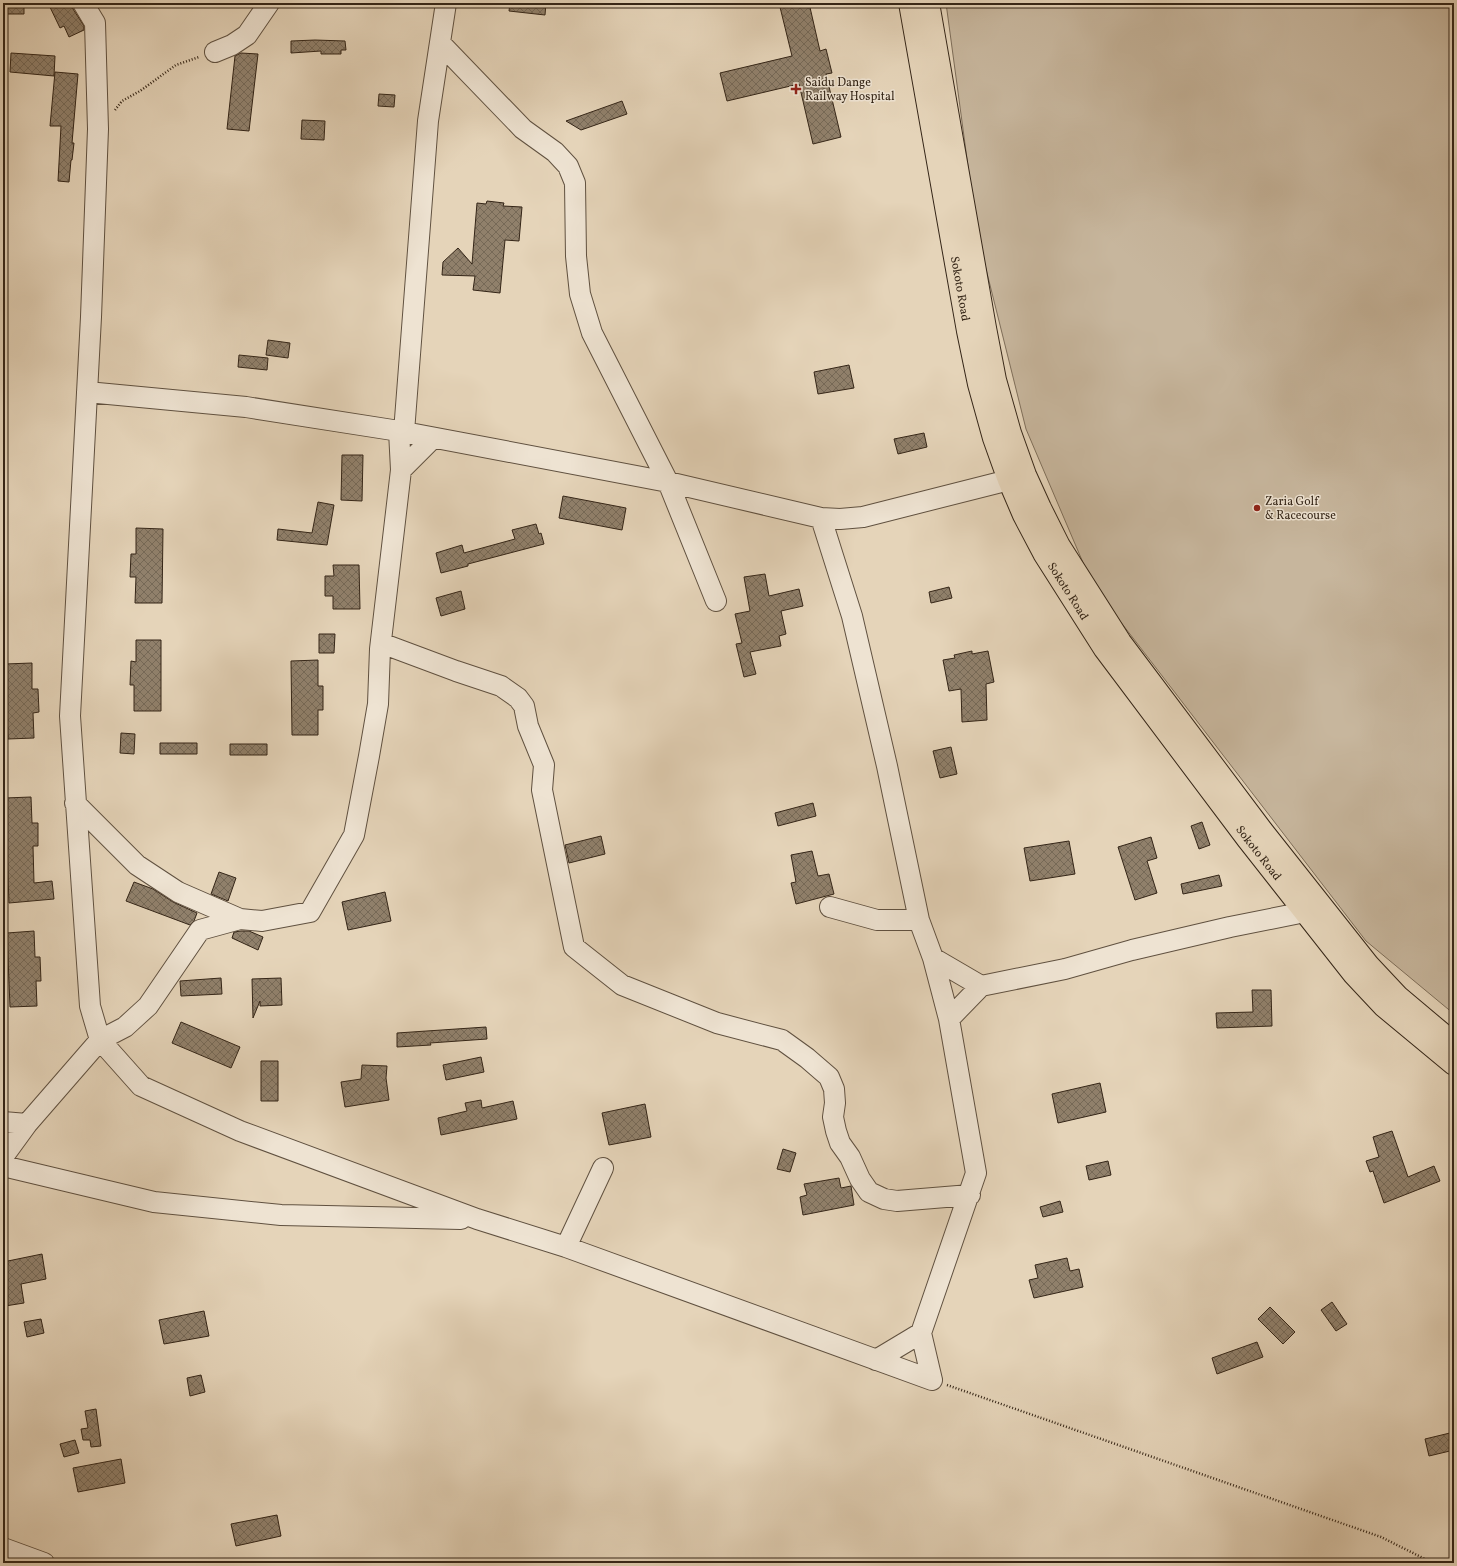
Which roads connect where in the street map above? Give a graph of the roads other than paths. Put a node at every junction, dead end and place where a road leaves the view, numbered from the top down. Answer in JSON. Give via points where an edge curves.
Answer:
{"nodes":[{"id":1,"x":82,"y":3,"type":"edge"},
{"id":2,"x":269,"y":3,"type":"edge"},
{"id":3,"x":446,"y":3,"type":"edge"},
{"id":4,"x":910,"y":3,"type":"edge"},
{"id":5,"x":928,"y":3,"type":"edge"},
{"id":6,"x":440,"y":43,"type":"junction"},
{"id":7,"x":215,"y":52,"type":"road end"},
{"id":8,"x":87,"y":392,"type":"junction"},
{"id":9,"x":402,"y":432,"type":"junction"},
{"id":10,"x":433,"y":438,"type":"junction"},
{"id":11,"x":401,"y":470,"type":"junction"},
{"id":12,"x":1009,"y":480,"type":"junction"},
{"id":13,"x":668,"y":482,"type":"junction"},
{"id":14,"x":821,"y":518,"type":"junction"},
{"id":15,"x":716,"y":601,"type":"dead end"},
{"id":16,"x":381,"y":644,"type":"junction"},
{"id":17,"x":75,"y":803,"type":"junction"},
{"id":18,"x":830,"y":907,"type":"dead end"},
{"id":19,"x":1305,"y":912,"type":"junction"},
{"id":20,"x":240,"y":919,"type":"junction"},
{"id":21,"x":919,"y":920,"type":"junction"},
{"id":22,"x":933,"y":958,"type":"junction"},
{"id":23,"x":982,"y":986,"type":"junction"},
{"id":24,"x":949,"y":1019,"type":"junction"},
{"id":25,"x":100,"y":1040,"type":"junction"},
{"id":26,"x":1454,"y":1044,"type":"edge"},
{"id":27,"x":1454,"y":1064,"type":"edge"},
{"id":28,"x":3,"y":1122,"type":"edge"},
{"id":29,"x":27,"y":1124,"type":"junction"},
{"id":30,"x":3,"y":1157,"type":"edge"},
{"id":31,"x":3,"y":1166,"type":"edge"},
{"id":32,"x":602,"y":1168,"type":"dead end"},
{"id":33,"x":970,"y":1195,"type":"junction"},
{"id":34,"x":477,"y":1219,"type":"junction"},
{"id":35,"x":566,"y":1247,"type":"junction"},
{"id":36,"x":921,"y":1333,"type":"junction"},
{"id":37,"x":876,"y":1360,"type":"junction"},
{"id":38,"x":3,"y":1548,"type":"edge"},
{"id":39,"x":44,"y":1563,"type":"edge"}],
"edges":[{"from":1,"to":8,"type":"street","via":[[95,23],[98,129]]},
{"from":2,"to":7,"type":"street","via":[[247,35],[232,46]]},
{"from":3,"to":6,"type":"street"},
{"from":4,"to":12,"type":"main road","name":"Sokoto Road","via":[[968,331],[979,384]]},
{"from":5,"to":26,"type":"main road","name":"Sokoto Road","via":[[995,380],[1025,474],[1059,546],[1120,642],[1368,965],[1398,997]]},
{"from":6,"to":9,"type":"street","via":[[428,121]]},
{"from":6,"to":13,"type":"street","via":[[523,129],[555,152],[568,166],[575,183],[576,256],[580,294],[592,332]]},
{"from":8,"to":9,"type":"street","via":[[246,407]]},
{"from":8,"to":17,"type":"street","via":[[70,716]]},
{"from":9,"to":10,"type":"street"},
{"from":9,"to":11,"type":"street"},
{"from":10,"to":11,"type":"street"},
{"from":10,"to":13,"type":"street"},
{"from":11,"to":16,"type":"street"},
{"from":12,"to":14,"type":"street","via":[[864,517]]},
{"from":12,"to":19,"type":"main road","name":"Sokoto Road","via":[[1044,553],[1105,649]]},
{"from":13,"to":14,"type":"street"},
{"from":13,"to":15,"type":"street"},
{"from":14,"to":21,"type":"street","via":[[852,616]]},
{"from":16,"to":20,"type":"street","via":[[378,704],[354,835],[310,912],[262,921]]},
{"from":16,"to":33,"type":"street","via":[[501,686],[518,698],[524,706],[528,726],[544,766],[542,790],[574,947],[622,985],[717,1023],[782,1040],[807,1058],[829,1077],[834,1089],[833,1117],[836,1132],[869,1192],[884,1199],[897,1201]]},
{"from":17,"to":20,"type":"street","via":[[137,865],[178,892]]},
{"from":17,"to":25,"type":"street","via":[[90,1006]]},
{"from":18,"to":21,"type":"street","via":[[876,920]]},
{"from":19,"to":23,"type":"street","via":[[1230,927],[1065,969]]},
{"from":19,"to":27,"type":"main road","name":"Sokoto Road","via":[[1354,974],[1384,1006]]},
{"from":20,"to":25,"type":"street","via":[[200,930],[148,1006],[125,1027]]},
{"from":21,"to":22,"type":"street"},
{"from":22,"to":23,"type":"street"},
{"from":22,"to":24,"type":"street"},
{"from":23,"to":24,"type":"street"},
{"from":24,"to":33,"type":"street","via":[[976,1173]]},
{"from":25,"to":29,"type":"street"},
{"from":25,"to":34,"type":"street","via":[[141,1086],[240,1131]]},
{"from":28,"to":29,"type":"street"},
{"from":29,"to":30,"type":"street"},
{"from":31,"to":34,"type":"street","via":[[154,1202],[281,1215]]},
{"from":32,"to":35,"type":"street"},
{"from":33,"to":36,"type":"street"},
{"from":34,"to":35,"type":"street"},
{"from":35,"to":37,"type":"street"},
{"from":36,"to":37,"type":"street"},
{"from":36,"to":37,"type":"street","via":[[932,1380]]},
{"from":38,"to":39,"type":"street"}]}
